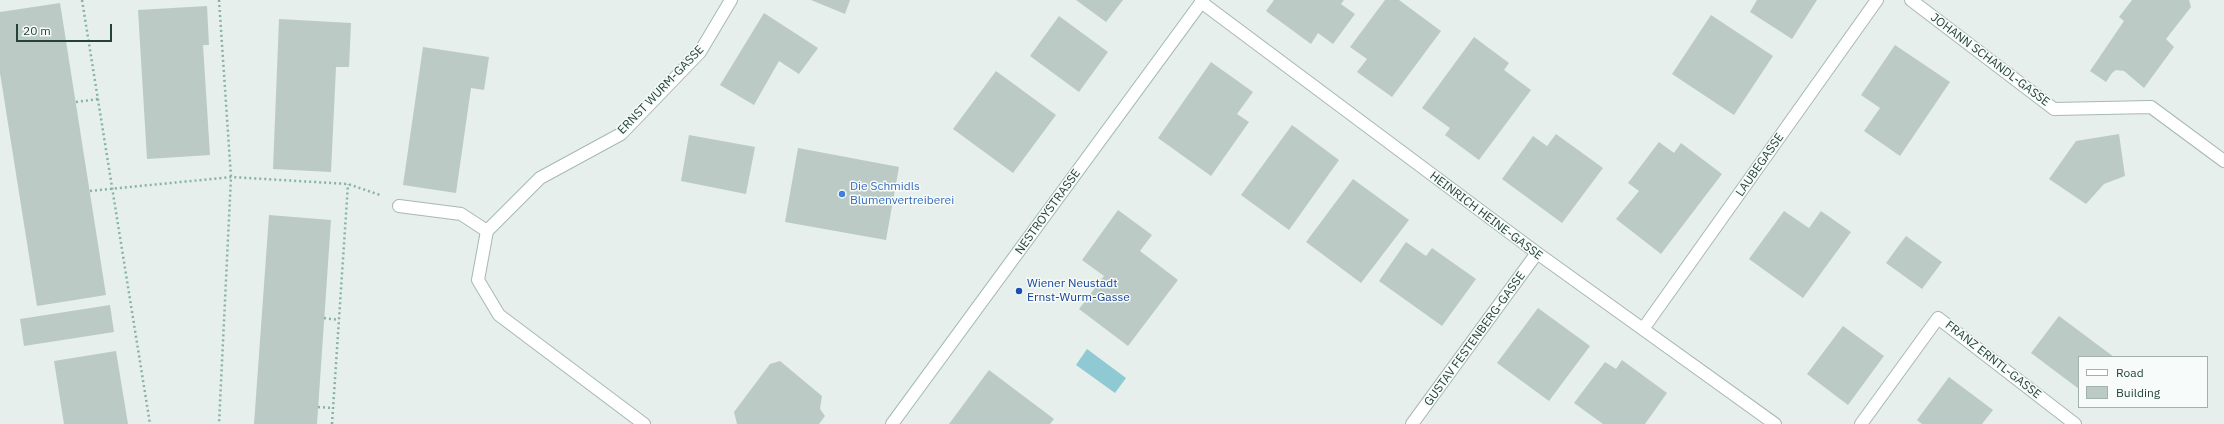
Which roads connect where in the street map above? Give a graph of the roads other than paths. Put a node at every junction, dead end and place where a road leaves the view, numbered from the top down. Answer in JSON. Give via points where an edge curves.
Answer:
{"nodes":[{"id":1,"x":731,"y":0,"type":"edge"},
{"id":2,"x":1877,"y":0,"type":"edge"},
{"id":3,"x":1911,"y":0,"type":"edge"},
{"id":4,"x":1202,"y":1,"type":"edge"},
{"id":5,"x":2224,"y":161,"type":"edge"},
{"id":6,"x":399,"y":206,"type":"road end"},
{"id":7,"x":487,"y":231,"type":"junction"},
{"id":8,"x":1537,"y":253,"type":"junction"},
{"id":9,"x":1643,"y":329,"type":"junction"},
{"id":10,"x":644,"y":424,"type":"edge"},
{"id":11,"x":892,"y":424,"type":"edge"},
{"id":12,"x":1412,"y":424,"type":"edge"},
{"id":13,"x":1775,"y":424,"type":"edge"},
{"id":14,"x":1861,"y":424,"type":"edge"},
{"id":15,"x":2075,"y":424,"type":"edge"}],
"edges":[{"from":1,"to":7,"type":"street","name":"ERNST WURM-GASSE","via":[[700,52],[621,134],[540,178]]},
{"from":2,"to":9,"type":"street","name":"LAUBEGASSE"},
{"from":3,"to":5,"type":"street","name":"JOHANN SCHANDL-GASSE","via":[[2054,109],[2151,107]]},
{"from":4,"to":8,"type":"street","name":"HEINRICH HEINE-GASSE"},
{"from":4,"to":11,"type":"street","name":"NESTROYSTRASSE"},
{"from":6,"to":7,"type":"street","via":[[461,214]]},
{"from":7,"to":10,"type":"street","via":[[478,280],[499,315]]},
{"from":8,"to":9,"type":"street","name":"HEINRICH HEINE-GASSE"},
{"from":8,"to":12,"type":"street","name":"GUSTAV FESTENBERG-GASSE"},
{"from":9,"to":13,"type":"street","name":"HEINRICH HEINE-GASSE"},
{"from":14,"to":15,"type":"street","name":"FRANZ ERNTL-GASSE","via":[[1938,318]]}]}
